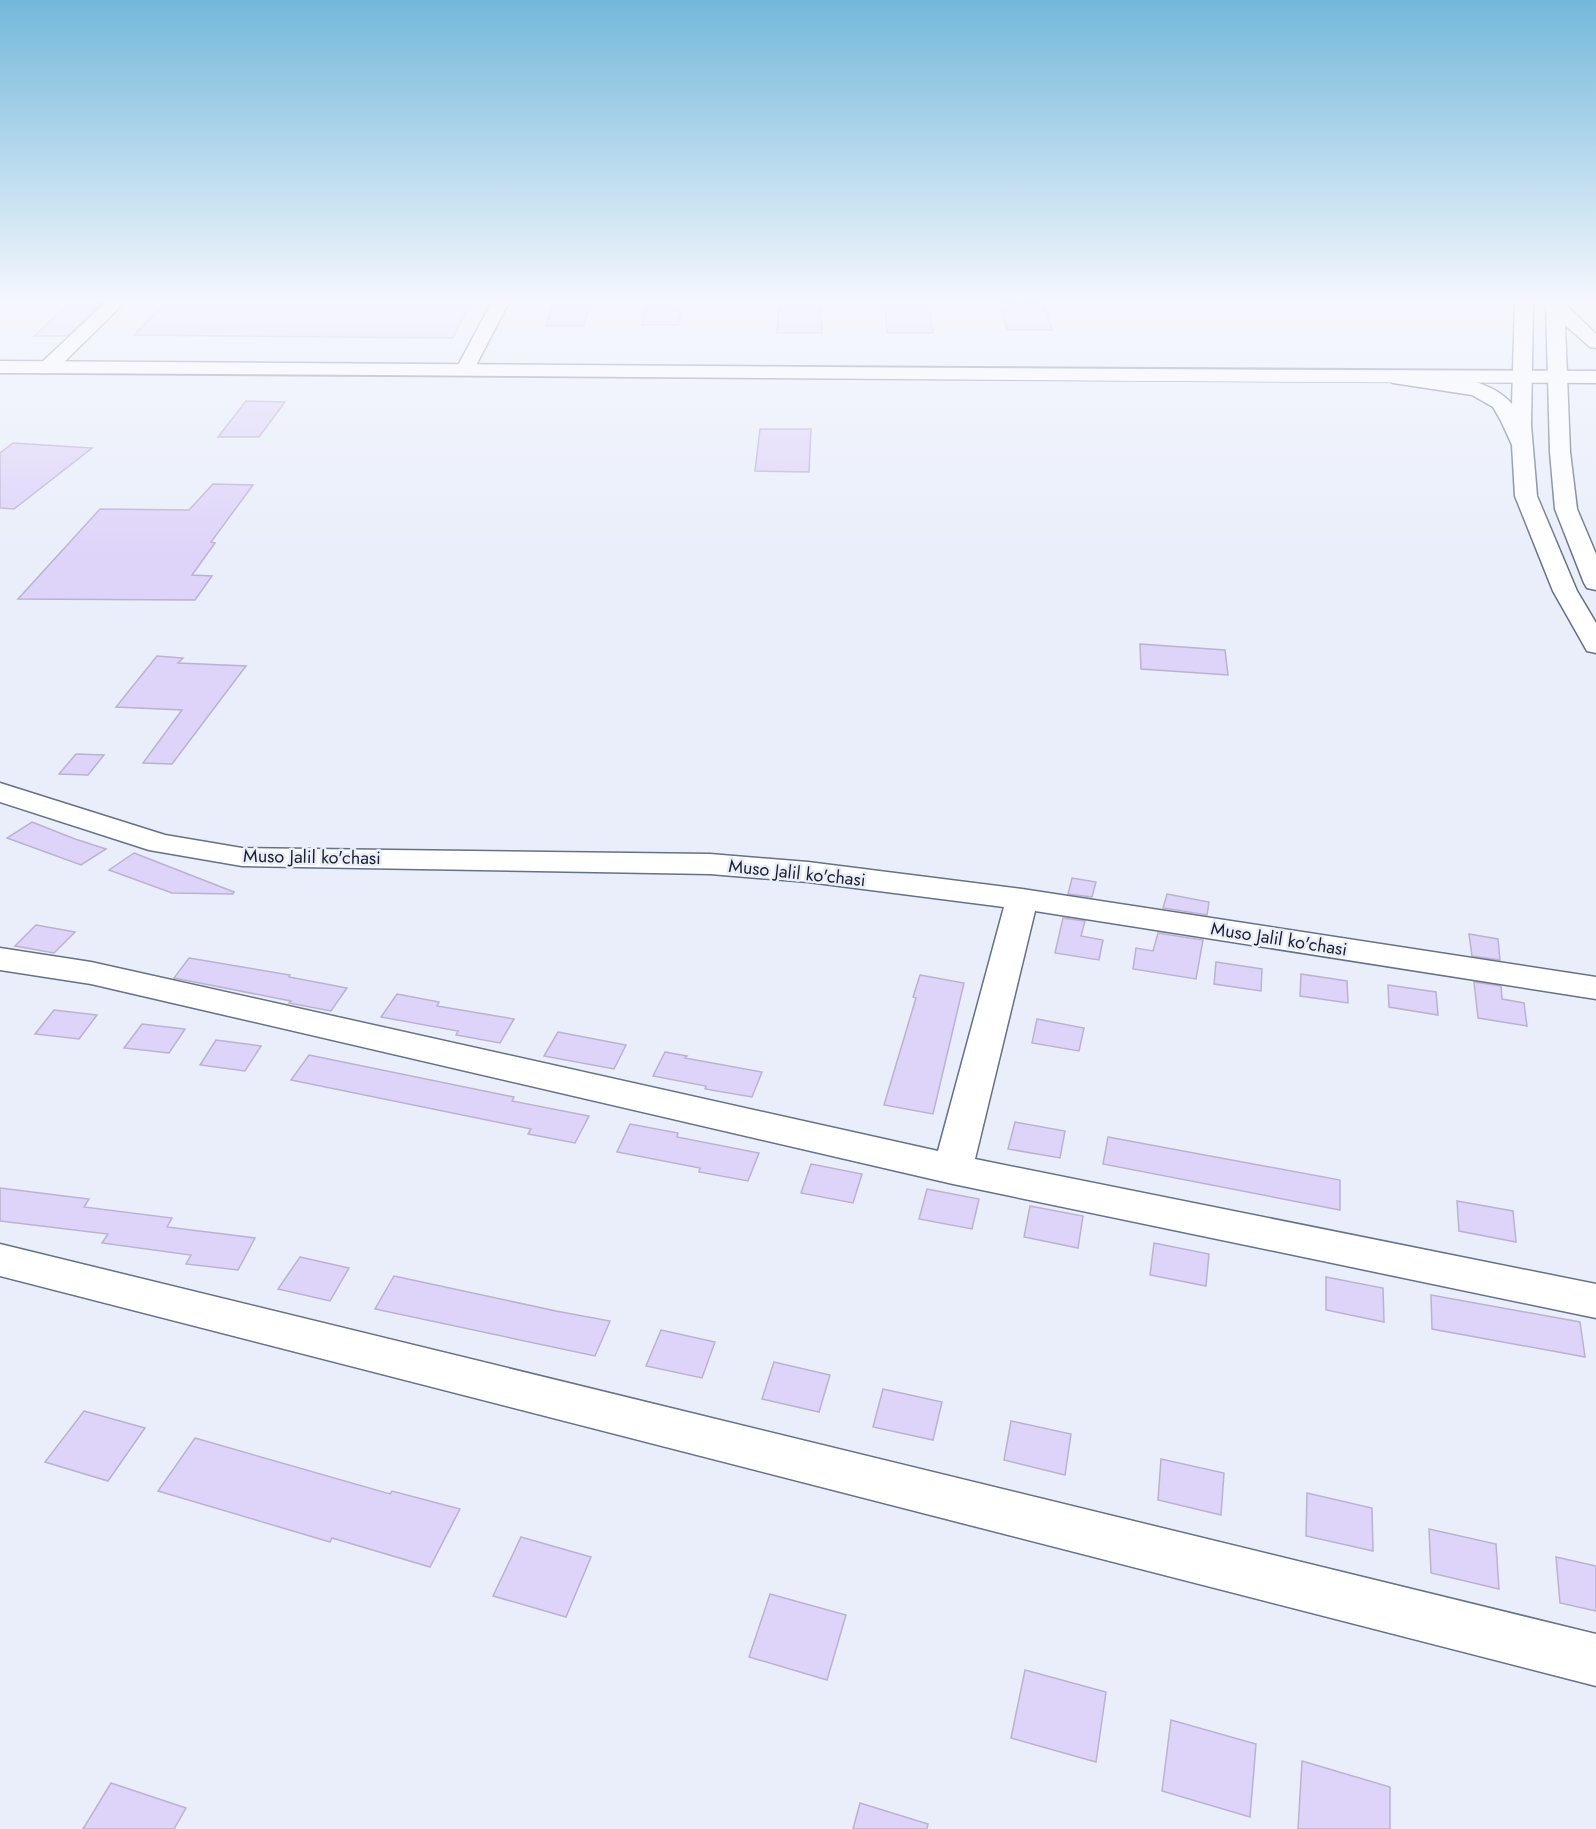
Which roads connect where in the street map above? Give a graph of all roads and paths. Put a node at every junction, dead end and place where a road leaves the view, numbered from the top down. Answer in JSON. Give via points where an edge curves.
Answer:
{"nodes":[{"id":1,"x":1457,"y":387,"type":"edge"},
{"id":2,"x":1522,"y":387,"type":"edge"},
{"id":3,"x":1558,"y":387,"type":"edge"},
{"id":4,"x":1522,"y":450,"type":"junction"},
{"id":5,"x":1596,"y":584,"type":"edge"},
{"id":6,"x":1596,"y":645,"type":"edge"},
{"id":7,"x":0,"y":792,"type":"edge"},
{"id":8,"x":1022,"y":899,"type":"junction"},
{"id":9,"x":0,"y":959,"type":"edge"},
{"id":10,"x":1596,"y":988,"type":"edge"},
{"id":11,"x":953,"y":1169,"type":"junction"},
{"id":12,"x":0,"y":1260,"type":"edge"},
{"id":13,"x":1596,"y":1301,"type":"edge"},
{"id":14,"x":1596,"y":1660,"type":"edge"}],
"edges":[{"from":1,"to":4,"type":"main road","via":[[1479,391],[1500,402]]},
{"from":2,"to":4,"type":"main road"},
{"from":3,"to":5,"type":"main road","via":[[1566,509]]},
{"from":4,"to":6,"type":"main road","via":[[1526,496],[1565,591]]},
{"from":7,"to":8,"type":"main road","name":"Muso Jalil ko'chasi","via":[[160,843],[242,857],[710,864]]},
{"from":8,"to":10,"type":"main road","name":"Muso Jalil ko'chasi"},
{"from":8,"to":11,"type":"main road"},
{"from":9,"to":11,"type":"main road","via":[[91,973]]},
{"from":11,"to":13,"type":"main road"},
{"from":12,"to":14,"type":"main road"}]}
